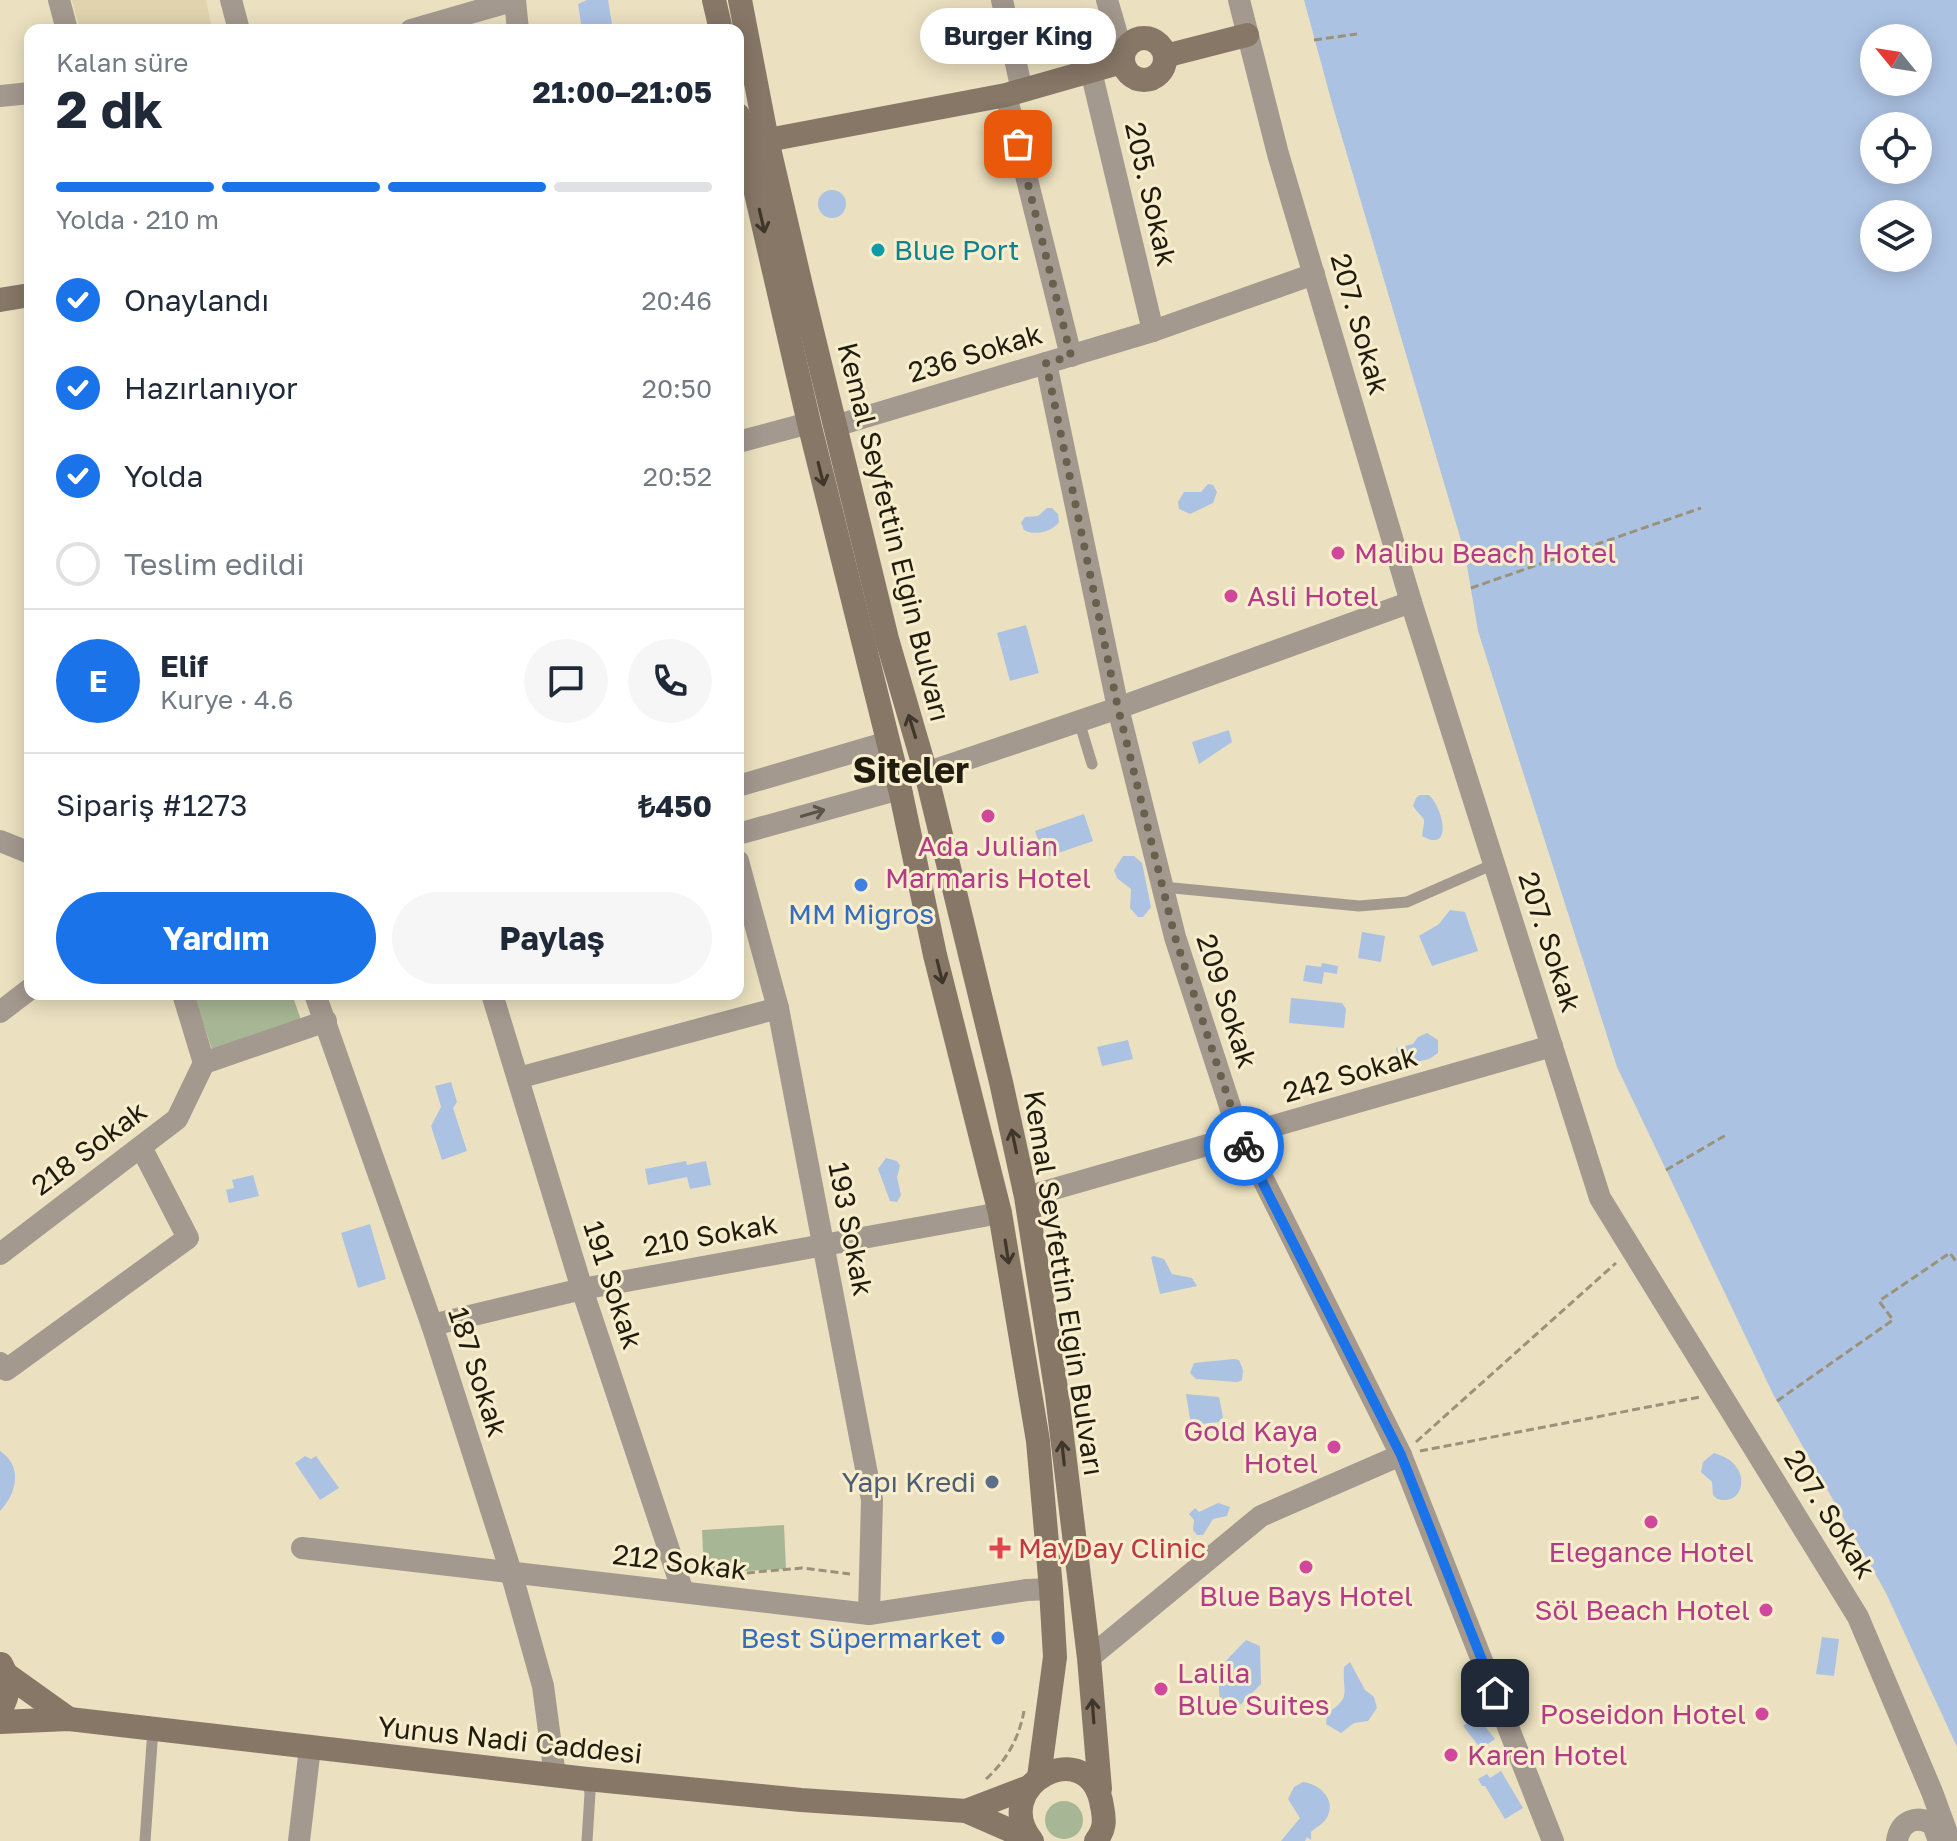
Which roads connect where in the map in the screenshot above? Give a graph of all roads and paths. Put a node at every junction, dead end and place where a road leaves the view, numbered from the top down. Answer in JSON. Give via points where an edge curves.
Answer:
{"nodes":[{"id":1,"x":59,"y":0,"type":"edge"},
{"id":2,"x":231,"y":0,"type":"edge"},
{"id":3,"x":515,"y":0,"type":"edge"},
{"id":4,"x":714,"y":0,"type":"edge"},
{"id":5,"x":740,"y":0,"type":"edge"},
{"id":6,"x":1002,"y":0,"type":"edge"},
{"id":7,"x":1107,"y":0,"type":"edge"},
{"id":8,"x":1239,"y":0,"type":"edge"},
{"id":9,"x":65,"y":24,"type":"edge"},
{"id":10,"x":237,"y":24,"type":"edge"},
{"id":11,"x":432,"y":24,"type":"edge"},
{"id":12,"x":517,"y":24,"type":"edge"},
{"id":13,"x":720,"y":24,"type":"edge"},
{"id":14,"x":742,"y":24,"type":"edge"},
{"id":15,"x":1357,"y":34,"type":"dead end"},
{"id":16,"x":1247,"y":35,"type":"junction"},
{"id":17,"x":1314,"y":40,"type":"dead end"},
{"id":18,"x":744,"y":58,"type":"edge"},
{"id":19,"x":1123,"y":58,"type":"junction"},
{"id":20,"x":1091,"y":71,"type":"junction"},
{"id":21,"x":1014,"y":93,"type":"junction"},
{"id":22,"x":24,"y":94,"type":"edge"},
{"id":23,"x":0,"y":96,"type":"edge"},
{"id":24,"x":750,"y":144,"type":"edge"},
{"id":25,"x":1314,"y":274,"type":"junction"},
{"id":26,"x":24,"y":296,"type":"edge"},
{"id":27,"x":0,"y":300,"type":"edge"},
{"id":28,"x":1153,"y":331,"type":"junction"},
{"id":29,"x":1071,"y":356,"type":"junction"},
{"id":30,"x":1046,"y":363,"type":"junction"},
{"id":31,"x":809,"y":423,"type":"junction"},
{"id":32,"x":835,"y":426,"type":"junction"},
{"id":33,"x":744,"y":440,"type":"edge"},
{"id":34,"x":1701,"y":508,"type":"dead end"},
{"id":35,"x":1471,"y":588,"type":"dead end"},
{"id":36,"x":1411,"y":602,"type":"junction"},
{"id":37,"x":1118,"y":708,"type":"junction"},
{"id":38,"x":1079,"y":721,"type":"junction"},
{"id":39,"x":888,"y":742,"type":"junction"},
{"id":40,"x":1092,"y":764,"type":"dead end"},
{"id":41,"x":926,"y":773,"type":"junction"},
{"id":42,"x":744,"y":784,"type":"edge"},
{"id":43,"x":900,"y":789,"type":"junction"},
{"id":44,"x":744,"y":832,"type":"edge"},
{"id":45,"x":0,"y":841,"type":"edge"},
{"id":46,"x":24,"y":851,"type":"edge"},
{"id":47,"x":1494,"y":864,"type":"junction"},
{"id":48,"x":744,"y":883,"type":"edge"},
{"id":49,"x":1163,"y":887,"type":"junction"},
{"id":50,"x":24,"y":994,"type":"edge"},
{"id":51,"x":185,"y":1000,"type":"edge"},
{"id":52,"x":317,"y":1000,"type":"edge"},
{"id":53,"x":494,"y":1000,"type":"edge"},
{"id":54,"x":778,"y":1008,"type":"junction"},
{"id":55,"x":0,"y":1012,"type":"edge"},
{"id":56,"x":326,"y":1021,"type":"junction"},
{"id":57,"x":1552,"y":1046,"type":"junction"},
{"id":58,"x":204,"y":1063,"type":"junction"},
{"id":59,"x":518,"y":1078,"type":"junction"},
{"id":60,"x":1726,"y":1135,"type":"dead end"},
{"id":61,"x":1240,"y":1137,"type":"junction"},
{"id":62,"x":141,"y":1147,"type":"junction"},
{"id":63,"x":1666,"y":1170,"type":"dead end"},
{"id":64,"x":1026,"y":1197,"type":"junction"},
{"id":65,"x":1000,"y":1213,"type":"junction"},
{"id":66,"x":823,"y":1245,"type":"junction"},
{"id":67,"x":1631,"y":1249,"type":"junction"},
{"id":68,"x":0,"y":1254,"type":"edge"},
{"id":69,"x":1957,"y":1263,"type":"edge"},
{"id":70,"x":582,"y":1289,"type":"junction"},
{"id":71,"x":432,"y":1325,"type":"junction"},
{"id":72,"x":0,"y":1363,"type":"edge"},
{"id":73,"x":1721,"y":1393,"type":"junction"},
{"id":74,"x":1777,"y":1401,"type":"dead end"},
{"id":75,"x":1401,"y":1455,"type":"junction"},
{"id":76,"x":302,"y":1548,"type":"dead end"},
{"id":77,"x":511,"y":1572,"type":"junction"},
{"id":78,"x":870,"y":1576,"type":"junction"},
{"id":79,"x":680,"y":1585,"type":"junction"},
{"id":80,"x":1051,"y":1589,"type":"junction"},
{"id":81,"x":869,"y":1614,"type":"junction"},
{"id":82,"x":1089,"y":1658,"type":"junction"},
{"id":83,"x":3,"y":1669,"type":"edge"},
{"id":84,"x":1025,"y":1706,"type":"dead end"},
{"id":85,"x":0,"y":1710,"type":"edge"},
{"id":86,"x":69,"y":1719,"type":"junction"},
{"id":87,"x":0,"y":1722,"type":"edge"},
{"id":88,"x":153,"y":1729,"type":"junction"},
{"id":89,"x":310,"y":1748,"type":"junction"},
{"id":90,"x":555,"y":1776,"type":"junction"},
{"id":91,"x":587,"y":1779,"type":"junction"},
{"id":92,"x":1034,"y":1782,"type":"junction"},
{"id":93,"x":983,"y":1783,"type":"dead end"},
{"id":94,"x":1100,"y":1789,"type":"junction"},
{"id":95,"x":956,"y":1811,"type":"junction"},
{"id":96,"x":1103,"y":1835,"type":"edge"},
{"id":97,"x":1943,"y":1835,"type":"edge"},
{"id":98,"x":1031,"y":1840,"type":"edge"},
{"id":99,"x":145,"y":1841,"type":"edge"},
{"id":100,"x":299,"y":1841,"type":"edge"},
{"id":101,"x":587,"y":1841,"type":"edge"},
{"id":102,"x":1553,"y":1841,"type":"edge"},
{"id":103,"x":1897,"y":1841,"type":"edge"}],
"edges":[{"from":1,"to":9,"type":"street"},
{"from":2,"to":10,"type":"street"},
{"from":3,"to":11,"type":"street"},
{"from":3,"to":12,"type":"street"},
{"from":4,"to":13,"type":"main road"},
{"from":5,"to":14,"type":"main road","name":"Kemal Seyfettin Elgin Bulvarı"},
{"from":6,"to":21,"type":"street"},
{"from":7,"to":19,"type":"street"},
{"from":8,"to":16,"type":"street","name":"207. Sokak"},
{"from":15,"to":17,"type":"path"},
{"from":16,"to":19,"type":"main road","via":[[1165,56],[1163,69],[1147,80],[1133,78],[1124,69]]},
{"from":16,"to":25,"type":"street","name":"207. Sokak"},
{"from":18,"to":24,"type":"main road","name":"Kemal Seyfettin Elgin Bulvarı"},
{"from":19,"to":20,"type":"main road"},
{"from":20,"to":21,"type":"main road"},
{"from":20,"to":28,"type":"street","name":"205. Sokak"},
{"from":21,"to":24,"type":"main road"},
{"from":21,"to":29,"type":"street"},
{"from":22,"to":23,"type":"street"},
{"from":24,"to":31,"type":"main road","name":"Kemal Seyfettin Elgin Bulvarı","one_way":true},
{"from":24,"to":32,"type":"main road","name":"Kemal Seyfettin Elgin Bulvarı"},
{"from":25,"to":28,"type":"street","name":"236 Sokak"},
{"from":25,"to":36,"type":"street","name":"207. Sokak"},
{"from":26,"to":27,"type":"main road"},
{"from":28,"to":29,"type":"street","name":"236 Sokak"},
{"from":29,"to":30,"type":"street","name":"236 Sokak"},
{"from":30,"to":32,"type":"street","name":"236 Sokak"},
{"from":30,"to":37,"type":"street","name":"209 Sokak"},
{"from":31,"to":33,"type":"street"},
{"from":31,"to":39,"type":"main road","name":"Kemal Seyfettin Elgin Bulvarı","one_way":true},
{"from":41,"to":32,"type":"main road","name":"Kemal Seyfettin Elgin Bulvarı","one_way":true},
{"from":34,"to":35,"type":"path"},
{"from":36,"to":37,"type":"street"},
{"from":36,"to":47,"type":"street","name":"207. Sokak"},
{"from":37,"to":38,"type":"street"},
{"from":37,"to":49,"type":"street","name":"209 Sokak"},
{"from":38,"to":40,"type":"lane"},
{"from":38,"to":41,"type":"street"},
{"from":39,"to":42,"type":"street"},
{"from":39,"to":43,"type":"main road","name":"Kemal Seyfettin Elgin Bulvarı"},
{"from":64,"to":41,"type":"main road","name":"Kemal Seyfettin Elgin Bulvarı","one_way":true},
{"from":44,"to":43,"type":"street","one_way":true},
{"from":43,"to":65,"type":"main road","name":"Kemal Seyfettin Elgin Bulvarı","one_way":true,"via":[[935,955]]},
{"from":45,"to":46,"type":"street"},
{"from":47,"to":49,"type":"lane","via":[[1407,902],[1359,906]]},
{"from":47,"to":57,"type":"street","name":"207. Sokak"},
{"from":48,"to":54,"type":"street","name":"193 Sokak"},
{"from":49,"to":61,"type":"street","name":"209 Sokak"},
{"from":50,"to":55,"type":"street"},
{"from":51,"to":58,"type":"street"},
{"from":52,"to":56,"type":"street","name":"187 Sokak"},
{"from":53,"to":59,"type":"street","name":"191 Sokak"},
{"from":54,"to":59,"type":"street"},
{"from":54,"to":66,"type":"street","name":"193 Sokak"},
{"from":56,"to":58,"type":"street"},
{"from":56,"to":71,"type":"street","name":"187 Sokak"},
{"from":57,"to":61,"type":"street","name":"242 Sokak"},
{"from":57,"to":67,"type":"street","name":"207. Sokak","via":[[1600,1198]]},
{"from":58,"to":62,"type":"street","name":"218 Sokak","via":[[177,1119]]},
{"from":59,"to":70,"type":"street","name":"191 Sokak"},
{"from":60,"to":63,"type":"path"},
{"from":61,"to":64,"type":"street","name":"242 Sokak"},
{"from":61,"to":75,"type":"street","name":"209 Sokak"},
{"from":62,"to":68,"type":"street","name":"218 Sokak"},
{"from":62,"to":72,"type":"street","via":[[188,1238],[6,1370]]},
{"from":82,"to":64,"type":"main road","name":"Kemal Seyfettin Elgin Bulvarı","one_way":true},
{"from":65,"to":66,"type":"street","name":"210 Sokak"},
{"from":65,"to":80,"type":"main road","name":"Kemal Seyfettin Elgin Bulvarı","one_way":true,"via":[[1038,1441]]},
{"from":66,"to":70,"type":"street","name":"210 Sokak"},
{"from":66,"to":78,"type":"street","name":"193 Sokak","via":[[872,1500]]},
{"from":67,"to":73,"type":"street","name":"207. Sokak"},
{"from":67,"to":75,"type":"path"},
{"from":69,"to":74,"type":"path","via":[[1950,1253],[1879,1301],[1893,1320]]},
{"from":70,"to":71,"type":"street","name":"210 Sokak"},
{"from":70,"to":79,"type":"street","name":"191 Sokak"},
{"from":71,"to":77,"type":"street","name":"187 Sokak"},
{"from":73,"to":75,"type":"path"},
{"from":73,"to":97,"type":"street","name":"207. Sokak","via":[[1858,1617]]},
{"from":75,"to":82,"type":"street","via":[[1261,1516]]},
{"from":75,"to":102,"type":"street","name":"209 Sokak"},
{"from":76,"to":77,"type":"street","name":"212 Sokak"},
{"from":77,"to":79,"type":"street","name":"212 Sokak"},
{"from":77,"to":90,"type":"street","name":"187 Sokak","via":[[543,1686]]},
{"from":78,"to":79,"type":"path","via":[[802,1568]]},
{"from":78,"to":81,"type":"street","name":"193 Sokak"},
{"from":79,"to":81,"type":"street","name":"212 Sokak"},
{"from":80,"to":81,"type":"street","name":"212 Sokak"},
{"from":80,"to":92,"type":"main road","name":"Kemal Seyfettin Elgin Bulvarı","via":[[1055,1657]]},
{"from":94,"to":82,"type":"main road","name":"Kemal Seyfettin Elgin Bulvarı","one_way":true},
{"from":83,"to":85,"type":"main road","via":[[7,1698]]},
{"from":83,"to":86,"type":"main road"},
{"from":84,"to":93,"type":"path","via":[[1020,1733]]},
{"from":86,"to":87,"type":"main road","name":"Yunus Nadi Caddesi"},
{"from":86,"to":88,"type":"main road","name":"Yunus Nadi Caddesi"},
{"from":88,"to":89,"type":"main road","name":"Yunus Nadi Caddesi"},
{"from":88,"to":99,"type":"lane"},
{"from":89,"to":90,"type":"main road","name":"Yunus Nadi Caddesi"},
{"from":89,"to":100,"type":"street"},
{"from":90,"to":91,"type":"main road","name":"Yunus Nadi Caddesi"},
{"from":91,"to":95,"type":"main road","name":"Yunus Nadi Caddesi"},
{"from":91,"to":101,"type":"lane"},
{"from":92,"to":94,"type":"main road","via":[[1064,1769],[1089,1777]]},
{"from":92,"to":95,"type":"main road"},
{"from":92,"to":98,"type":"main road","name":"Kemal Seyfettin Elgin Bulvarı","via":[[1021,1812]]},
{"from":94,"to":96,"type":"main road","name":"Kemal Seyfettin Elgin Bulvarı"},
{"from":95,"to":98,"type":"main road"},
{"from":97,"to":103,"type":"street","via":[[1927,1821],[1913,1820],[1901,1828]]}]}
